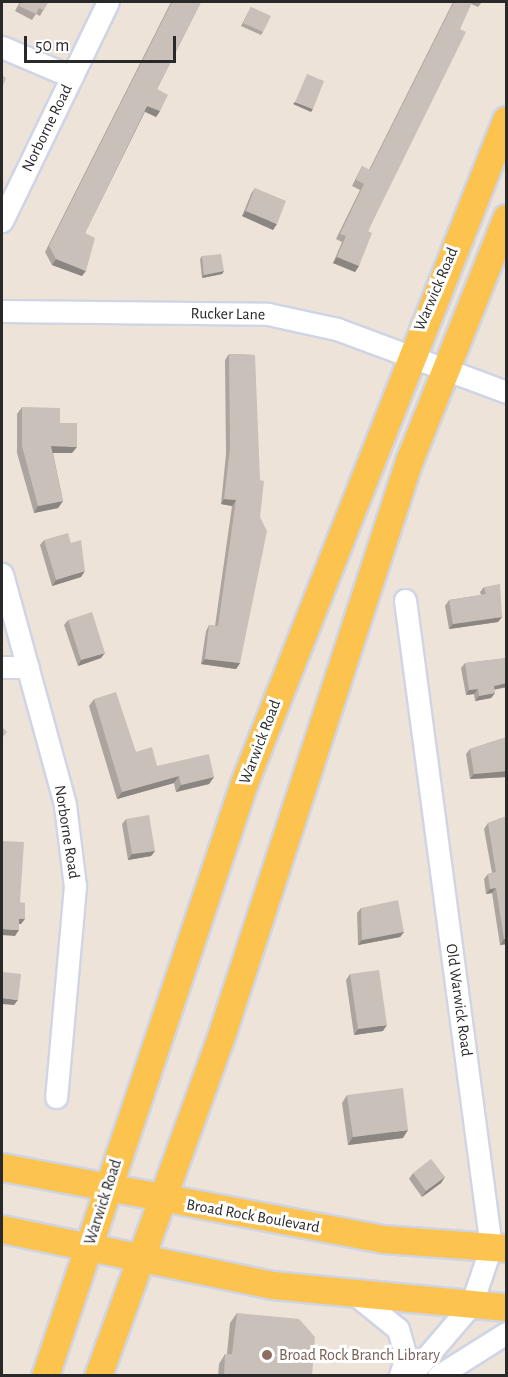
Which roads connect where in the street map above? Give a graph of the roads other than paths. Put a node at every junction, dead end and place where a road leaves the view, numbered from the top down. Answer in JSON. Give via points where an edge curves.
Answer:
{"nodes":[{"id":1,"x":108,"y":2,"type":"edge"},
{"id":2,"x":2,"y":47,"type":"edge"},
{"id":3,"x":72,"y":77,"type":"junction"},
{"id":4,"x":507,"y":120,"type":"edge"},
{"id":5,"x":507,"y":218,"type":"edge"},
{"id":6,"x":2,"y":221,"type":"edge"},
{"id":7,"x":2,"y":310,"type":"edge"},
{"id":8,"x":409,"y":355,"type":"junction"},
{"id":9,"x":446,"y":367,"type":"junction"},
{"id":10,"x":507,"y":392,"type":"edge"},
{"id":11,"x":2,"y":574,"type":"edge"},
{"id":12,"x":405,"y":600,"type":"dead end"},
{"id":13,"x":2,"y":667,"type":"edge"},
{"id":14,"x":28,"y":667,"type":"junction"},
{"id":15,"x":56,"y":1097,"type":"dead end"},
{"id":16,"x":2,"y":1167,"type":"edge"},
{"id":17,"x":106,"y":1188,"type":"junction"},
{"id":18,"x":163,"y":1200,"type":"junction"},
{"id":19,"x":2,"y":1229,"type":"edge"},
{"id":20,"x":89,"y":1245,"type":"junction"},
{"id":21,"x":499,"y":1247,"type":"edge"},
{"id":22,"x":142,"y":1256,"type":"junction"},
{"id":23,"x":356,"y":1295,"type":"junction"},
{"id":24,"x":471,"y":1305,"type":"junction"},
{"id":25,"x":507,"y":1307,"type":"edge"},
{"id":26,"x":507,"y":1333,"type":"edge"},
{"id":27,"x":45,"y":1376,"type":"edge"},
{"id":28,"x":98,"y":1376,"type":"edge"},
{"id":29,"x":400,"y":1376,"type":"edge"},
{"id":30,"x":410,"y":1376,"type":"edge"},
{"id":31,"x":438,"y":1376,"type":"edge"}],
"edges":[{"from":1,"to":3,"type":"street","name":"Norborne Road"},
{"from":2,"to":3,"type":"street"},
{"from":3,"to":6,"type":"street","name":"Norborne Road"},
{"from":4,"to":8,"type":"main road","name":"Warwick Road"},
{"from":5,"to":9,"type":"main road"},
{"from":7,"to":8,"type":"street","name":"Rucker Lane","via":[[268,314],[337,329]]},
{"from":8,"to":9,"type":"street","name":"Rucker Lane"},
{"from":8,"to":17,"type":"main road","name":"Warwick Road","via":[[244,783]]},
{"from":9,"to":10,"type":"street","name":"Rucker Lane"},
{"from":9,"to":18,"type":"main road","via":[[409,461]]},
{"from":11,"to":14,"type":"street","name":"Norborne Road"},
{"from":12,"to":21,"type":"street","name":"Old Warwick Road"},
{"from":13,"to":14,"type":"street"},
{"from":14,"to":15,"type":"street","name":"Norborne Road","via":[[65,805],[75,886]]},
{"from":16,"to":17,"type":"main road","name":"Broad Rock Boulevard"},
{"from":17,"to":18,"type":"main road","name":"Broad Rock Boulevard"},
{"from":17,"to":20,"type":"main road","name":"Warwick Road"},
{"from":18,"to":21,"type":"main road","name":"Broad Rock Boulevard","via":[[383,1239]]},
{"from":18,"to":22,"type":"main road"},
{"from":19,"to":20,"type":"main road"},
{"from":20,"to":22,"type":"main road"},
{"from":20,"to":27,"type":"main road","name":"Warwick Road"},
{"from":21,"to":24,"type":"street","name":"Old Warwick Road"},
{"from":22,"to":23,"type":"main road","via":[[272,1284]]},
{"from":22,"to":28,"type":"main road"},
{"from":23,"to":24,"type":"main road"},
{"from":23,"to":29,"type":"street","via":[[398,1329],[406,1357]]},
{"from":24,"to":25,"type":"main road"},
{"from":24,"to":30,"type":"street","name":"Old Warwick Road"},
{"from":26,"to":31,"type":"street"}]}
